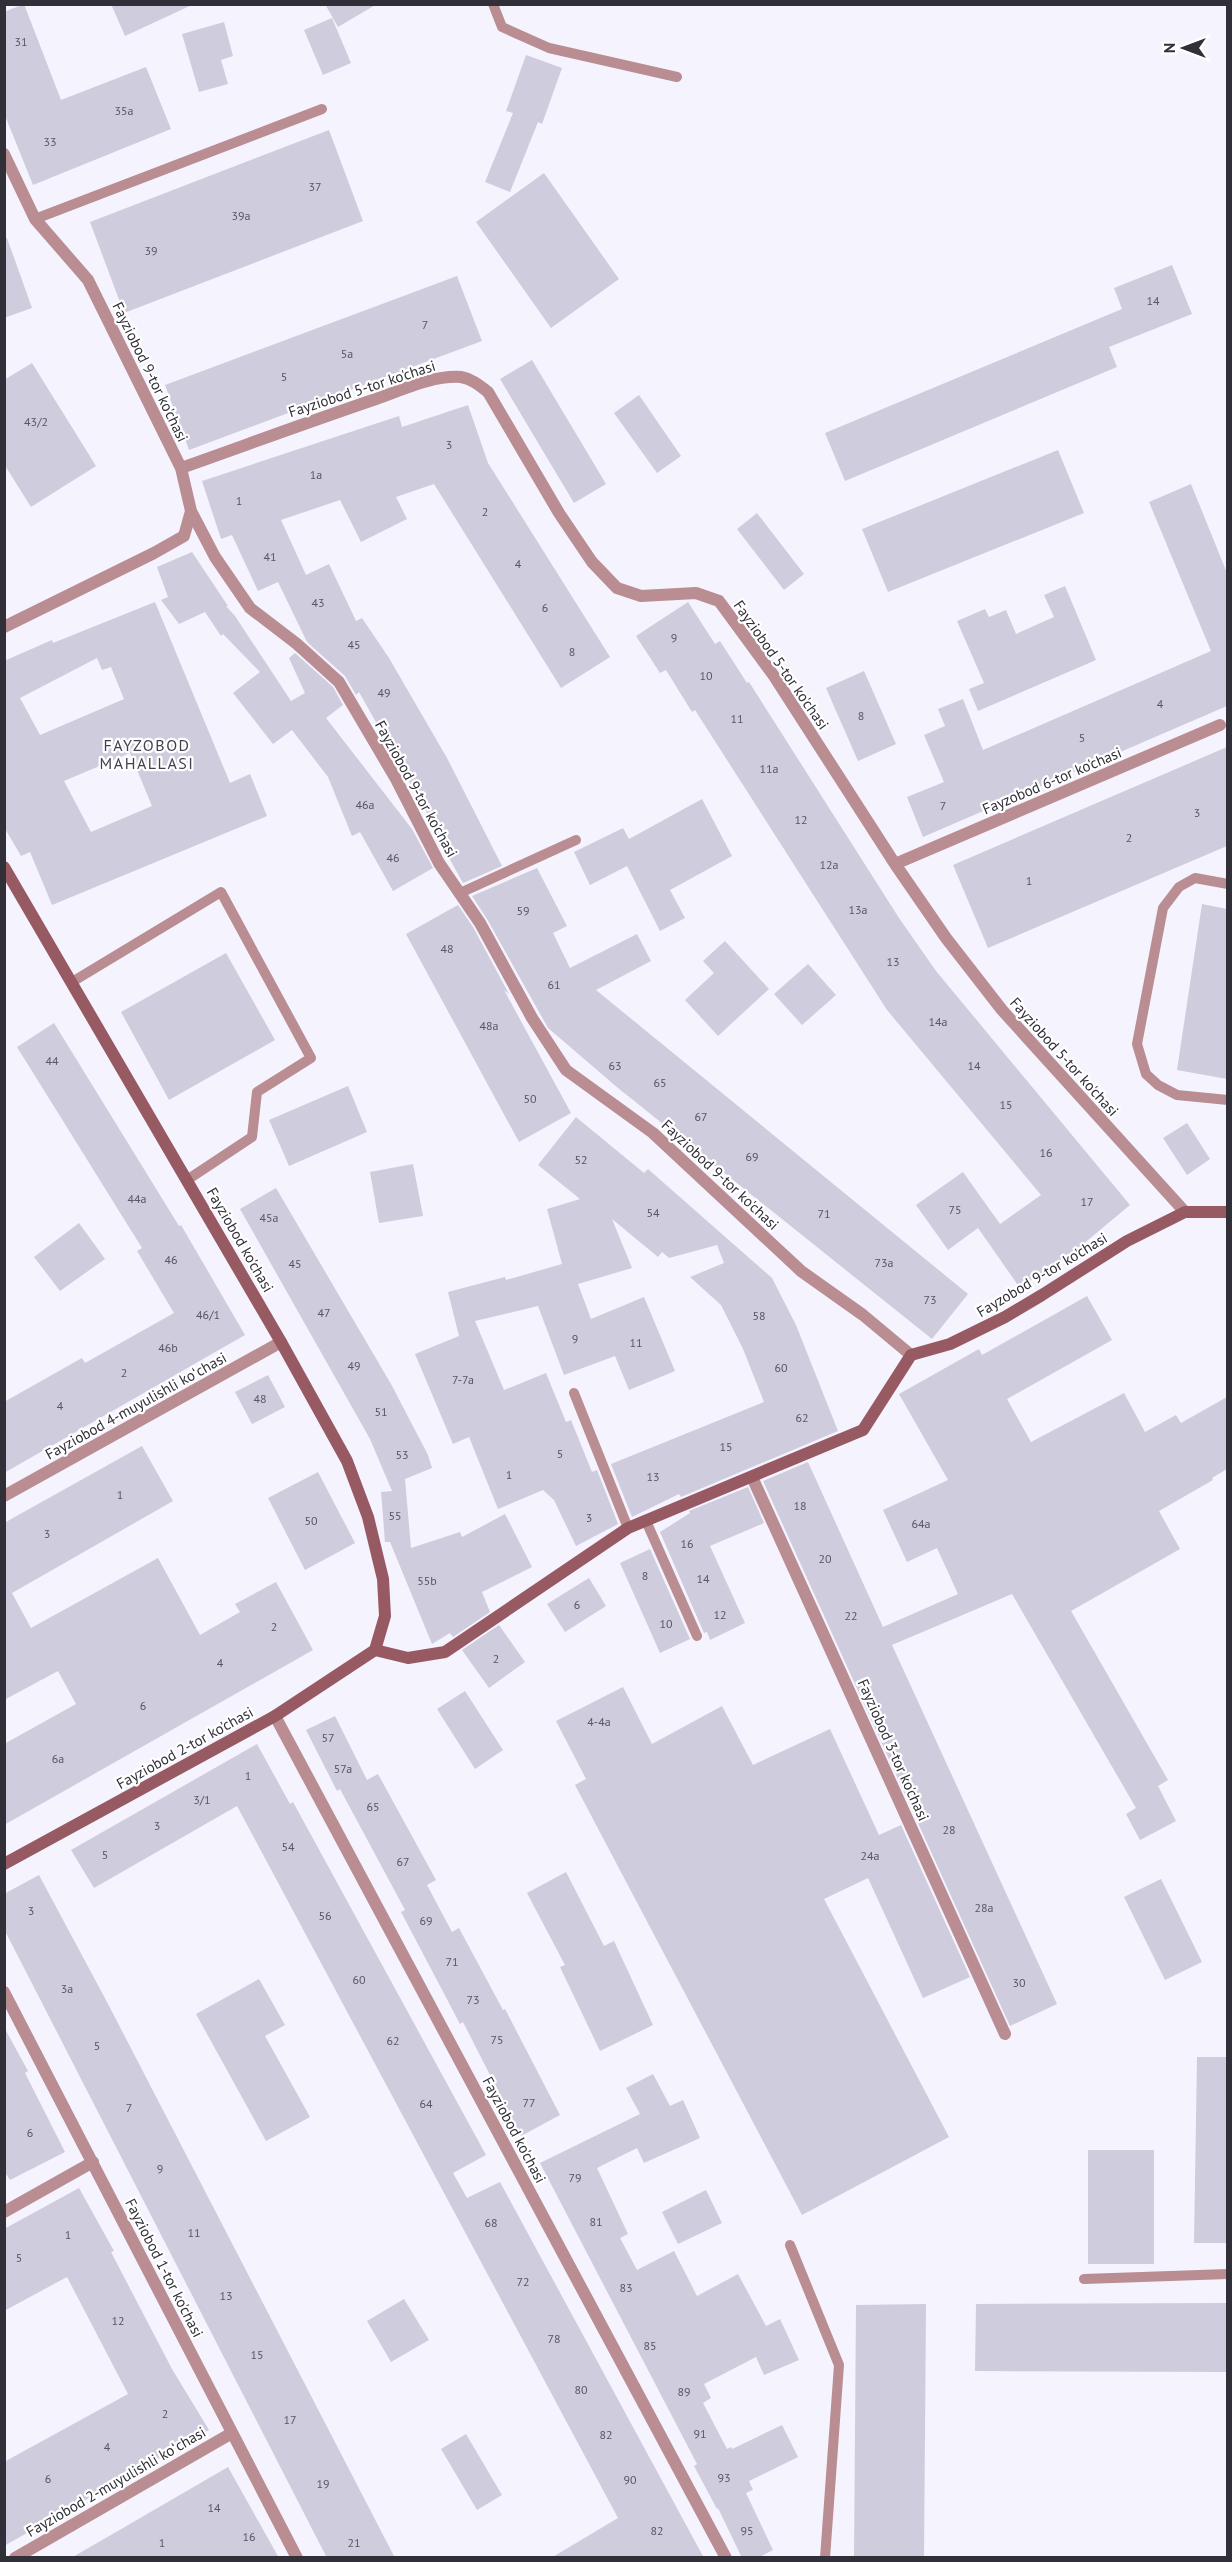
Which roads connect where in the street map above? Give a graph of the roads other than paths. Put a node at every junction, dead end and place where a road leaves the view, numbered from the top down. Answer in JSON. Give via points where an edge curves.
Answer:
{"nodes":[{"id":1,"x":493,"y":4,"type":"edge"},
{"id":2,"x":677,"y":77,"type":"dead end"},
{"id":3,"x":322,"y":109,"type":"dead end"},
{"id":4,"x":4,"y":154,"type":"edge"},
{"id":5,"x":35,"y":219,"type":"junction"},
{"id":6,"x":181,"y":468,"type":"junction"},
{"id":7,"x":191,"y":511,"type":"junction"},
{"id":8,"x":4,"y":627,"type":"edge"},
{"id":9,"x":1220,"y":725,"type":"dead end"},
{"id":10,"x":576,"y":840,"type":"dead end"},
{"id":11,"x":895,"y":864,"type":"junction"},
{"id":12,"x":4,"y":867,"type":"edge"},
{"id":13,"x":1227,"y":884,"type":"edge"},
{"id":14,"x":460,"y":893,"type":"junction"},
{"id":15,"x":72,"y":982,"type":"junction"},
{"id":16,"x":1227,"y":1100,"type":"edge"},
{"id":17,"x":187,"y":1180,"type":"junction"},
{"id":18,"x":1185,"y":1212,"type":"junction"},
{"id":19,"x":1227,"y":1212,"type":"edge"},
{"id":20,"x":281,"y":1342,"type":"junction"},
{"id":21,"x":911,"y":1355,"type":"junction"},
{"id":22,"x":574,"y":1393,"type":"dead end"},
{"id":23,"x":752,"y":1477,"type":"junction"},
{"id":24,"x":4,"y":1496,"type":"edge"},
{"id":25,"x":646,"y":1521,"type":"junction"},
{"id":26,"x":627,"y":1528,"type":"junction"},
{"id":27,"x":697,"y":1636,"type":"dead end"},
{"id":28,"x":375,"y":1650,"type":"junction"},
{"id":29,"x":275,"y":1716,"type":"junction"},
{"id":30,"x":4,"y":1864,"type":"edge"},
{"id":31,"x":4,"y":1992,"type":"edge"},
{"id":32,"x":1005,"y":2034,"type":"dead end"},
{"id":33,"x":93,"y":2162,"type":"junction"},
{"id":34,"x":4,"y":2212,"type":"edge"},
{"id":35,"x":790,"y":2245,"type":"dead end"},
{"id":36,"x":1227,"y":2274,"type":"edge"},
{"id":37,"x":1084,"y":2279,"type":"dead end"},
{"id":38,"x":232,"y":2433,"type":"junction"},
{"id":39,"x":15,"y":2558,"type":"edge"},
{"id":40,"x":297,"y":2558,"type":"edge"},
{"id":41,"x":726,"y":2558,"type":"edge"},
{"id":42,"x":825,"y":2558,"type":"edge"}],
"edges":[{"from":1,"to":2,"type":"lane","via":[[502,27],[549,48]]},
{"from":3,"to":5,"type":"lane"},
{"from":4,"to":5,"type":"street","name":"Fayziobod 9-tor ko'chasi"},
{"from":5,"to":6,"type":"street","name":"Fayziobod 9-tor ko'chasi","via":[[88,280]]},
{"from":6,"to":7,"type":"street","name":"Fayziobod 9-tor ko'chasi"},
{"from":6,"to":11,"type":"street","name":"Fayziobod 5-tor ko'chasi","via":[[418,385],[443,378],[475,381],[488,392],[592,562],[617,588],[641,596],[696,593],[719,601],[774,676]]},
{"from":7,"to":8,"type":"street","via":[[184,536]]},
{"from":7,"to":14,"type":"street","name":"Fayziobod 9-tor ko'chasi","via":[[215,557],[250,608],[339,682],[439,863]]},
{"from":9,"to":11,"type":"street","name":"Fayzobod 6-tor ko'chasi"},
{"from":10,"to":14,"type":"lane"},
{"from":11,"to":18,"type":"street","name":"Fayziobod 5-tor ko'chasi","via":[[1002,1010]]},
{"from":12,"to":15,"type":"street","name":"Fayziobod ko'chasi"},
{"from":13,"to":16,"type":"lane","via":[[1195,878],[1179,887],[1163,908],[1137,1044],[1146,1074],[1158,1085],[1177,1095]]},
{"from":14,"to":21,"type":"street","name":"Fayziobod 9-tor ko'chasi","via":[[566,1070],[653,1133],[801,1271]]},
{"from":15,"to":17,"type":"street","name":"Fayziobod ko'chasi"},
{"from":15,"to":17,"type":"lane","via":[[221,892],[311,1058],[257,1092],[252,1137]]},
{"from":17,"to":20,"type":"street","name":"Fayziobod ko'chasi"},
{"from":18,"to":19,"type":"street"},
{"from":18,"to":21,"type":"street","name":"Fayzobod 9-tor ko'chasi","via":[[1127,1241],[1005,1317],[950,1344]]},
{"from":20,"to":24,"type":"street","name":"Fayziobod 4-muyulishli koʻchasi"},
{"from":20,"to":28,"type":"street","name":"Fayziobod ko'chasi","via":[[347,1461],[368,1517],[383,1579],[385,1616]]},
{"from":21,"to":23,"type":"street","via":[[863,1430]]},
{"from":22,"to":26,"type":"lane"},
{"from":23,"to":25,"type":"street"},
{"from":23,"to":32,"type":"street","name":"Fayziobod 3-tor ko'chasi"},
{"from":25,"to":26,"type":"street"},
{"from":25,"to":27,"type":"lane"},
{"from":26,"to":28,"type":"street","via":[[445,1652],[408,1658]]},
{"from":28,"to":29,"type":"street","name":"Fayziobod 2-tor ko'chasi"},
{"from":29,"to":30,"type":"street","name":"Fayziobod 2-tor ko'chasi"},
{"from":29,"to":41,"type":"street","name":"Fayziobod ko'chasi"},
{"from":31,"to":33,"type":"street","name":"Fayziobod 1-tor ko'chasi"},
{"from":33,"to":34,"type":"street"},
{"from":33,"to":38,"type":"street","name":"Fayziobod 1-tor ko'chasi"},
{"from":35,"to":42,"type":"lane","via":[[839,2365]]},
{"from":36,"to":37,"type":"lane"},
{"from":38,"to":39,"type":"street","name":"Fayziobod 2-muyulishli koʻchasi"},
{"from":38,"to":40,"type":"street","name":"Fayziobod 1-tor ko'chasi"}]}
